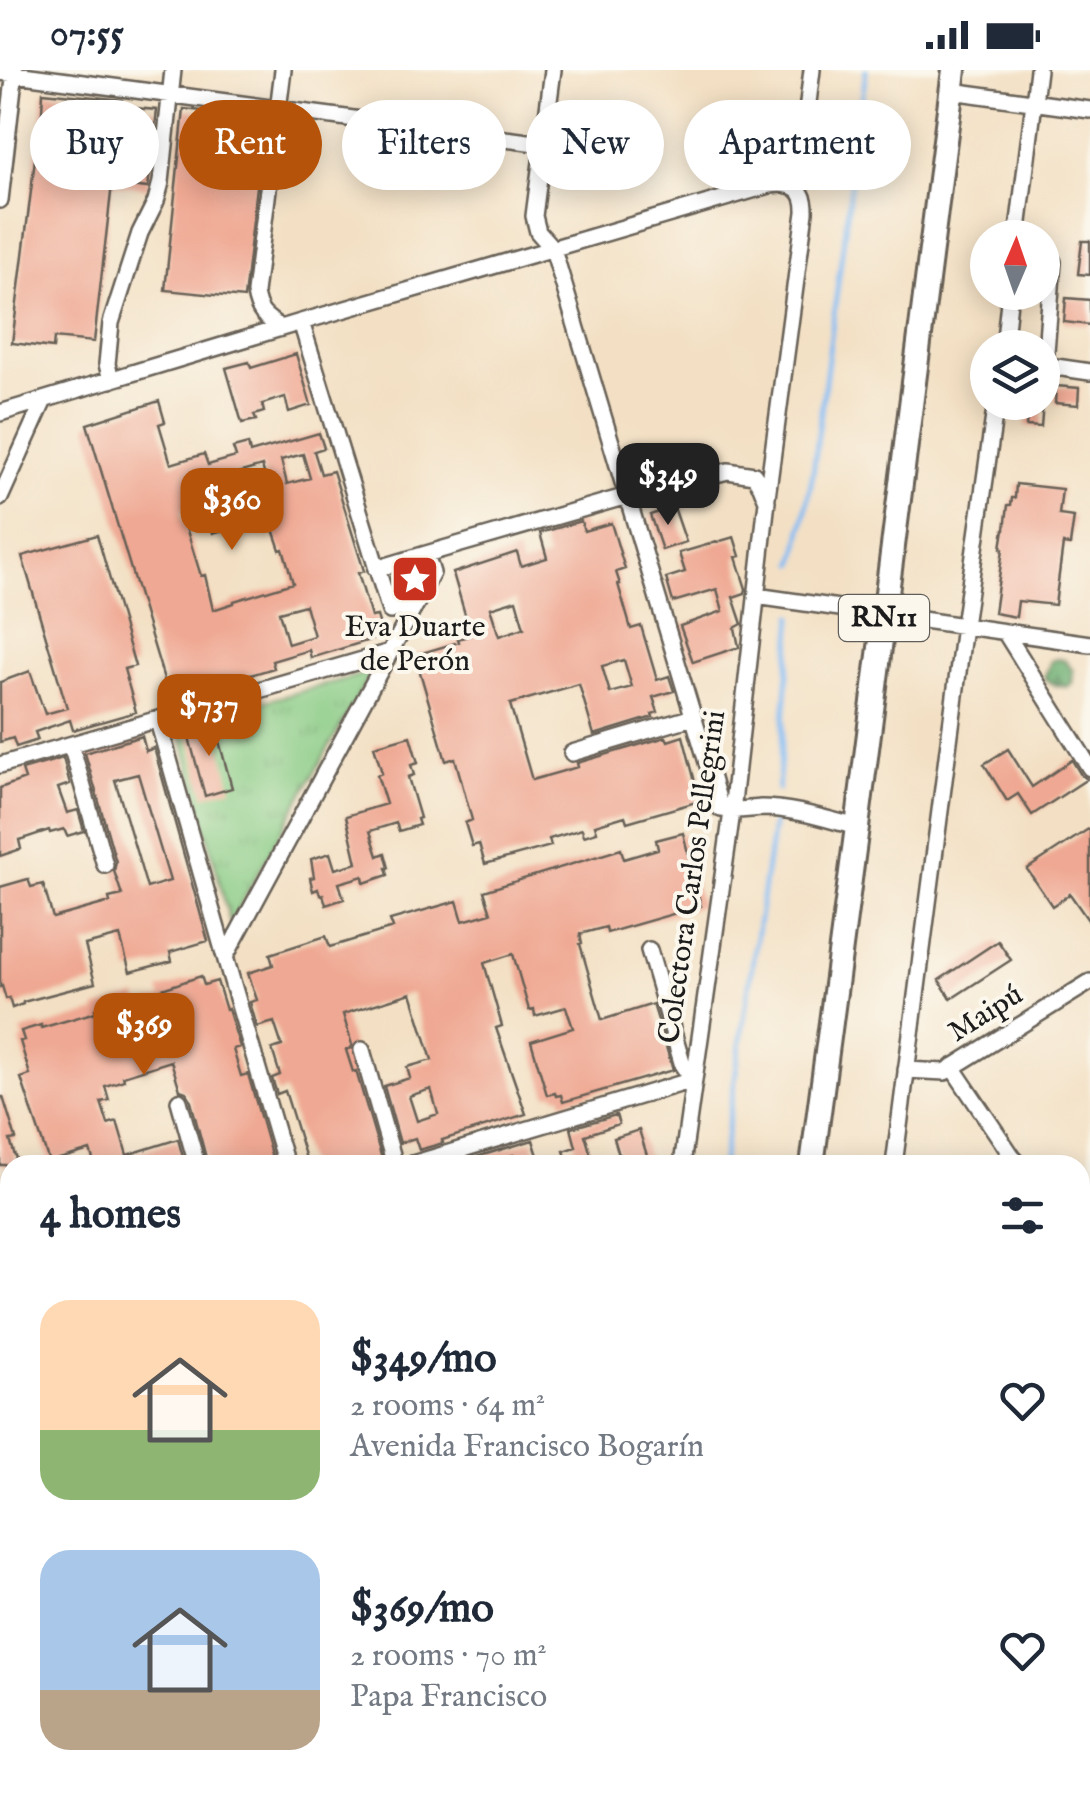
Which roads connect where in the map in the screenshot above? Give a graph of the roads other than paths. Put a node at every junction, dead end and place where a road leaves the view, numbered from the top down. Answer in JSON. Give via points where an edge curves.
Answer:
{"nodes":[{"id":1,"x":173,"y":70,"type":"edge"},
{"id":2,"x":283,"y":70,"type":"edge"},
{"id":3,"x":553,"y":70,"type":"edge"},
{"id":4,"x":812,"y":70,"type":"edge"},
{"id":5,"x":1038,"y":70,"type":"edge"},
{"id":6,"x":10,"y":72,"type":"edge"},
{"id":7,"x":953,"y":80,"type":"edge"},
{"id":8,"x":170,"y":94,"type":"junction"},
{"id":9,"x":220,"y":100,"type":"edge"},
{"id":10,"x":280,"y":100,"type":"edge"},
{"id":11,"x":549,"y":100,"type":"edge"},
{"id":12,"x":808,"y":100,"type":"edge"},
{"id":13,"x":1035,"y":102,"type":"junction"},
{"id":14,"x":1090,"y":110,"type":"edge"},
{"id":15,"x":322,"y":113,"type":"edge"},
{"id":16,"x":526,"y":142,"type":"edge"},
{"id":17,"x":268,"y":190,"type":"edge"},
{"id":18,"x":537,"y":190,"type":"edge"},
{"id":19,"x":753,"y":190,"type":"edge"},
{"id":20,"x":800,"y":190,"type":"edge"},
{"id":21,"x":0,"y":200,"type":"edge"},
{"id":22,"x":1019,"y":220,"type":"edge"},
{"id":23,"x":553,"y":249,"type":"junction"},
{"id":24,"x":301,"y":322,"type":"junction"},
{"id":25,"x":280,"y":328,"type":"junction"},
{"id":26,"x":1060,"y":367,"type":"edge"},
{"id":27,"x":1090,"y":372,"type":"edge"},
{"id":28,"x":111,"y":380,"type":"junction"},
{"id":29,"x":44,"y":400,"type":"junction"},
{"id":30,"x":0,"y":413,"type":"edge"},
{"id":31,"x":993,"y":420,"type":"edge"},
{"id":32,"x":628,"y":496,"type":"junction"},
{"id":33,"x":0,"y":498,"type":"edge"},
{"id":34,"x":767,"y":501,"type":"junction"},
{"id":35,"x":426,"y":554,"type":"junction"},
{"id":36,"x":376,"y":569,"type":"junction"},
{"id":37,"x":756,"y":596,"type":"junction"},
{"id":38,"x":416,"y":604,"type":"junction"},
{"id":39,"x":390,"y":611,"type":"junction"},
{"id":40,"x":884,"y":614,"type":"junction"},
{"id":41,"x":964,"y":626,"type":"junction"},
{"id":42,"x":1004,"y":632,"type":"junction"},
{"id":43,"x":398,"y":636,"type":"junction"},
{"id":44,"x":1090,"y":644,"type":"edge"},
{"id":45,"x":390,"y":652,"type":"junction"},
{"id":46,"x":694,"y":717,"type":"junction"},
{"id":47,"x":158,"y":721,"type":"junction"},
{"id":48,"x":71,"y":745,"type":"junction"},
{"id":49,"x":572,"y":753,"type":"dead end"},
{"id":50,"x":0,"y":765,"type":"edge"},
{"id":51,"x":1090,"y":768,"type":"edge"},
{"id":52,"x":732,"y":812,"type":"junction"},
{"id":53,"x":858,"y":826,"type":"junction"},
{"id":54,"x":106,"y":864,"type":"dead end"},
{"id":55,"x":648,"y":950,"type":"dead end"},
{"id":56,"x":225,"y":957,"type":"junction"},
{"id":57,"x":1090,"y":982,"type":"edge"},
{"id":58,"x":362,"y":1050,"type":"dead end"},
{"id":59,"x":952,"y":1068,"type":"junction"},
{"id":60,"x":906,"y":1070,"type":"junction"},
{"id":61,"x":693,"y":1080,"type":"junction"},
{"id":62,"x":179,"y":1101,"type":"dead end"},
{"id":63,"x":194,"y":1155,"type":"edge"},
{"id":64,"x":283,"y":1155,"type":"edge"},
{"id":65,"x":392,"y":1155,"type":"edge"},
{"id":66,"x":467,"y":1155,"type":"edge"},
{"id":67,"x":683,"y":1155,"type":"edge"},
{"id":68,"x":813,"y":1155,"type":"edge"},
{"id":69,"x":895,"y":1155,"type":"edge"},
{"id":70,"x":1011,"y":1155,"type":"edge"}],
"edges":[{"from":1,"to":8,"type":"street"},
{"from":2,"to":10,"type":"street"},
{"from":3,"to":11,"type":"street"},
{"from":4,"to":12,"type":"street"},
{"from":5,"to":13,"type":"street"},
{"from":6,"to":8,"type":"street"},
{"from":6,"to":21,"type":"street"},
{"from":7,"to":13,"type":"street"},
{"from":7,"to":40,"type":"highway","number":"RN11"},
{"from":8,"to":9,"type":"street"},
{"from":8,"to":28,"type":"street","via":[[161,182],[111,323]]},
{"from":13,"to":14,"type":"street"},
{"from":13,"to":22,"type":"street"},
{"from":15,"to":16,"type":"street"},
{"from":17,"to":25,"type":"street","via":[[255,293],[257,307]]},
{"from":18,"to":23,"type":"street","via":[[538,232]]},
{"from":19,"to":23,"type":"street"},
{"from":20,"to":34,"type":"street","name":"Colectora Carlos Pellegrini","via":[[805,212]]},
{"from":23,"to":24,"type":"street"},
{"from":23,"to":32,"type":"street"},
{"from":24,"to":25,"type":"street"},
{"from":24,"to":36,"type":"street"},
{"from":25,"to":28,"type":"street"},
{"from":26,"to":27,"type":"street"},
{"from":28,"to":29,"type":"street"},
{"from":29,"to":30,"type":"street"},
{"from":29,"to":33,"type":"street"},
{"from":31,"to":41,"type":"street"},
{"from":32,"to":34,"type":"street","via":[[728,471],[754,475]]},
{"from":32,"to":35,"type":"street"},
{"from":32,"to":46,"type":"street"},
{"from":34,"to":37,"type":"street","name":"Colectora Carlos Pellegrini"},
{"from":35,"to":36,"type":"street"},
{"from":35,"to":38,"type":"street","via":[[432,572]]},
{"from":36,"to":39,"type":"street"},
{"from":37,"to":40,"type":"street"},
{"from":37,"to":52,"type":"street","name":"Colectora Carlos Pellegrini"},
{"from":38,"to":39,"type":"street"},
{"from":38,"to":43,"type":"street"},
{"from":39,"to":43,"type":"street"},
{"from":40,"to":41,"type":"street"},
{"from":40,"to":53,"type":"highway","number":"RN11"},
{"from":41,"to":42,"type":"street"},
{"from":41,"to":60,"type":"street"},
{"from":42,"to":44,"type":"street"},
{"from":42,"to":51,"type":"street"},
{"from":43,"to":45,"type":"street"},
{"from":45,"to":47,"type":"street"},
{"from":45,"to":56,"type":"street"},
{"from":46,"to":49,"type":"street"},
{"from":46,"to":52,"type":"street","via":[[721,810]]},
{"from":47,"to":48,"type":"street"},
{"from":47,"to":56,"type":"street"},
{"from":48,"to":50,"type":"street"},
{"from":48,"to":54,"type":"street"},
{"from":52,"to":53,"type":"street","via":[[762,808]]},
{"from":52,"to":61,"type":"street","name":"Colectora Carlos Pellegrini"},
{"from":53,"to":68,"type":"highway","number":"RN11"},
{"from":55,"to":61,"type":"street"},
{"from":56,"to":64,"type":"street"},
{"from":57,"to":59,"type":"street","name":"Maipú"},
{"from":58,"to":65,"type":"street"},
{"from":59,"to":60,"type":"street","name":"Maipú"},
{"from":59,"to":70,"type":"street"},
{"from":60,"to":69,"type":"street"},
{"from":61,"to":66,"type":"street"},
{"from":61,"to":67,"type":"street","name":"Colectora Carlos Pellegrini"},
{"from":62,"to":63,"type":"street"}]}
